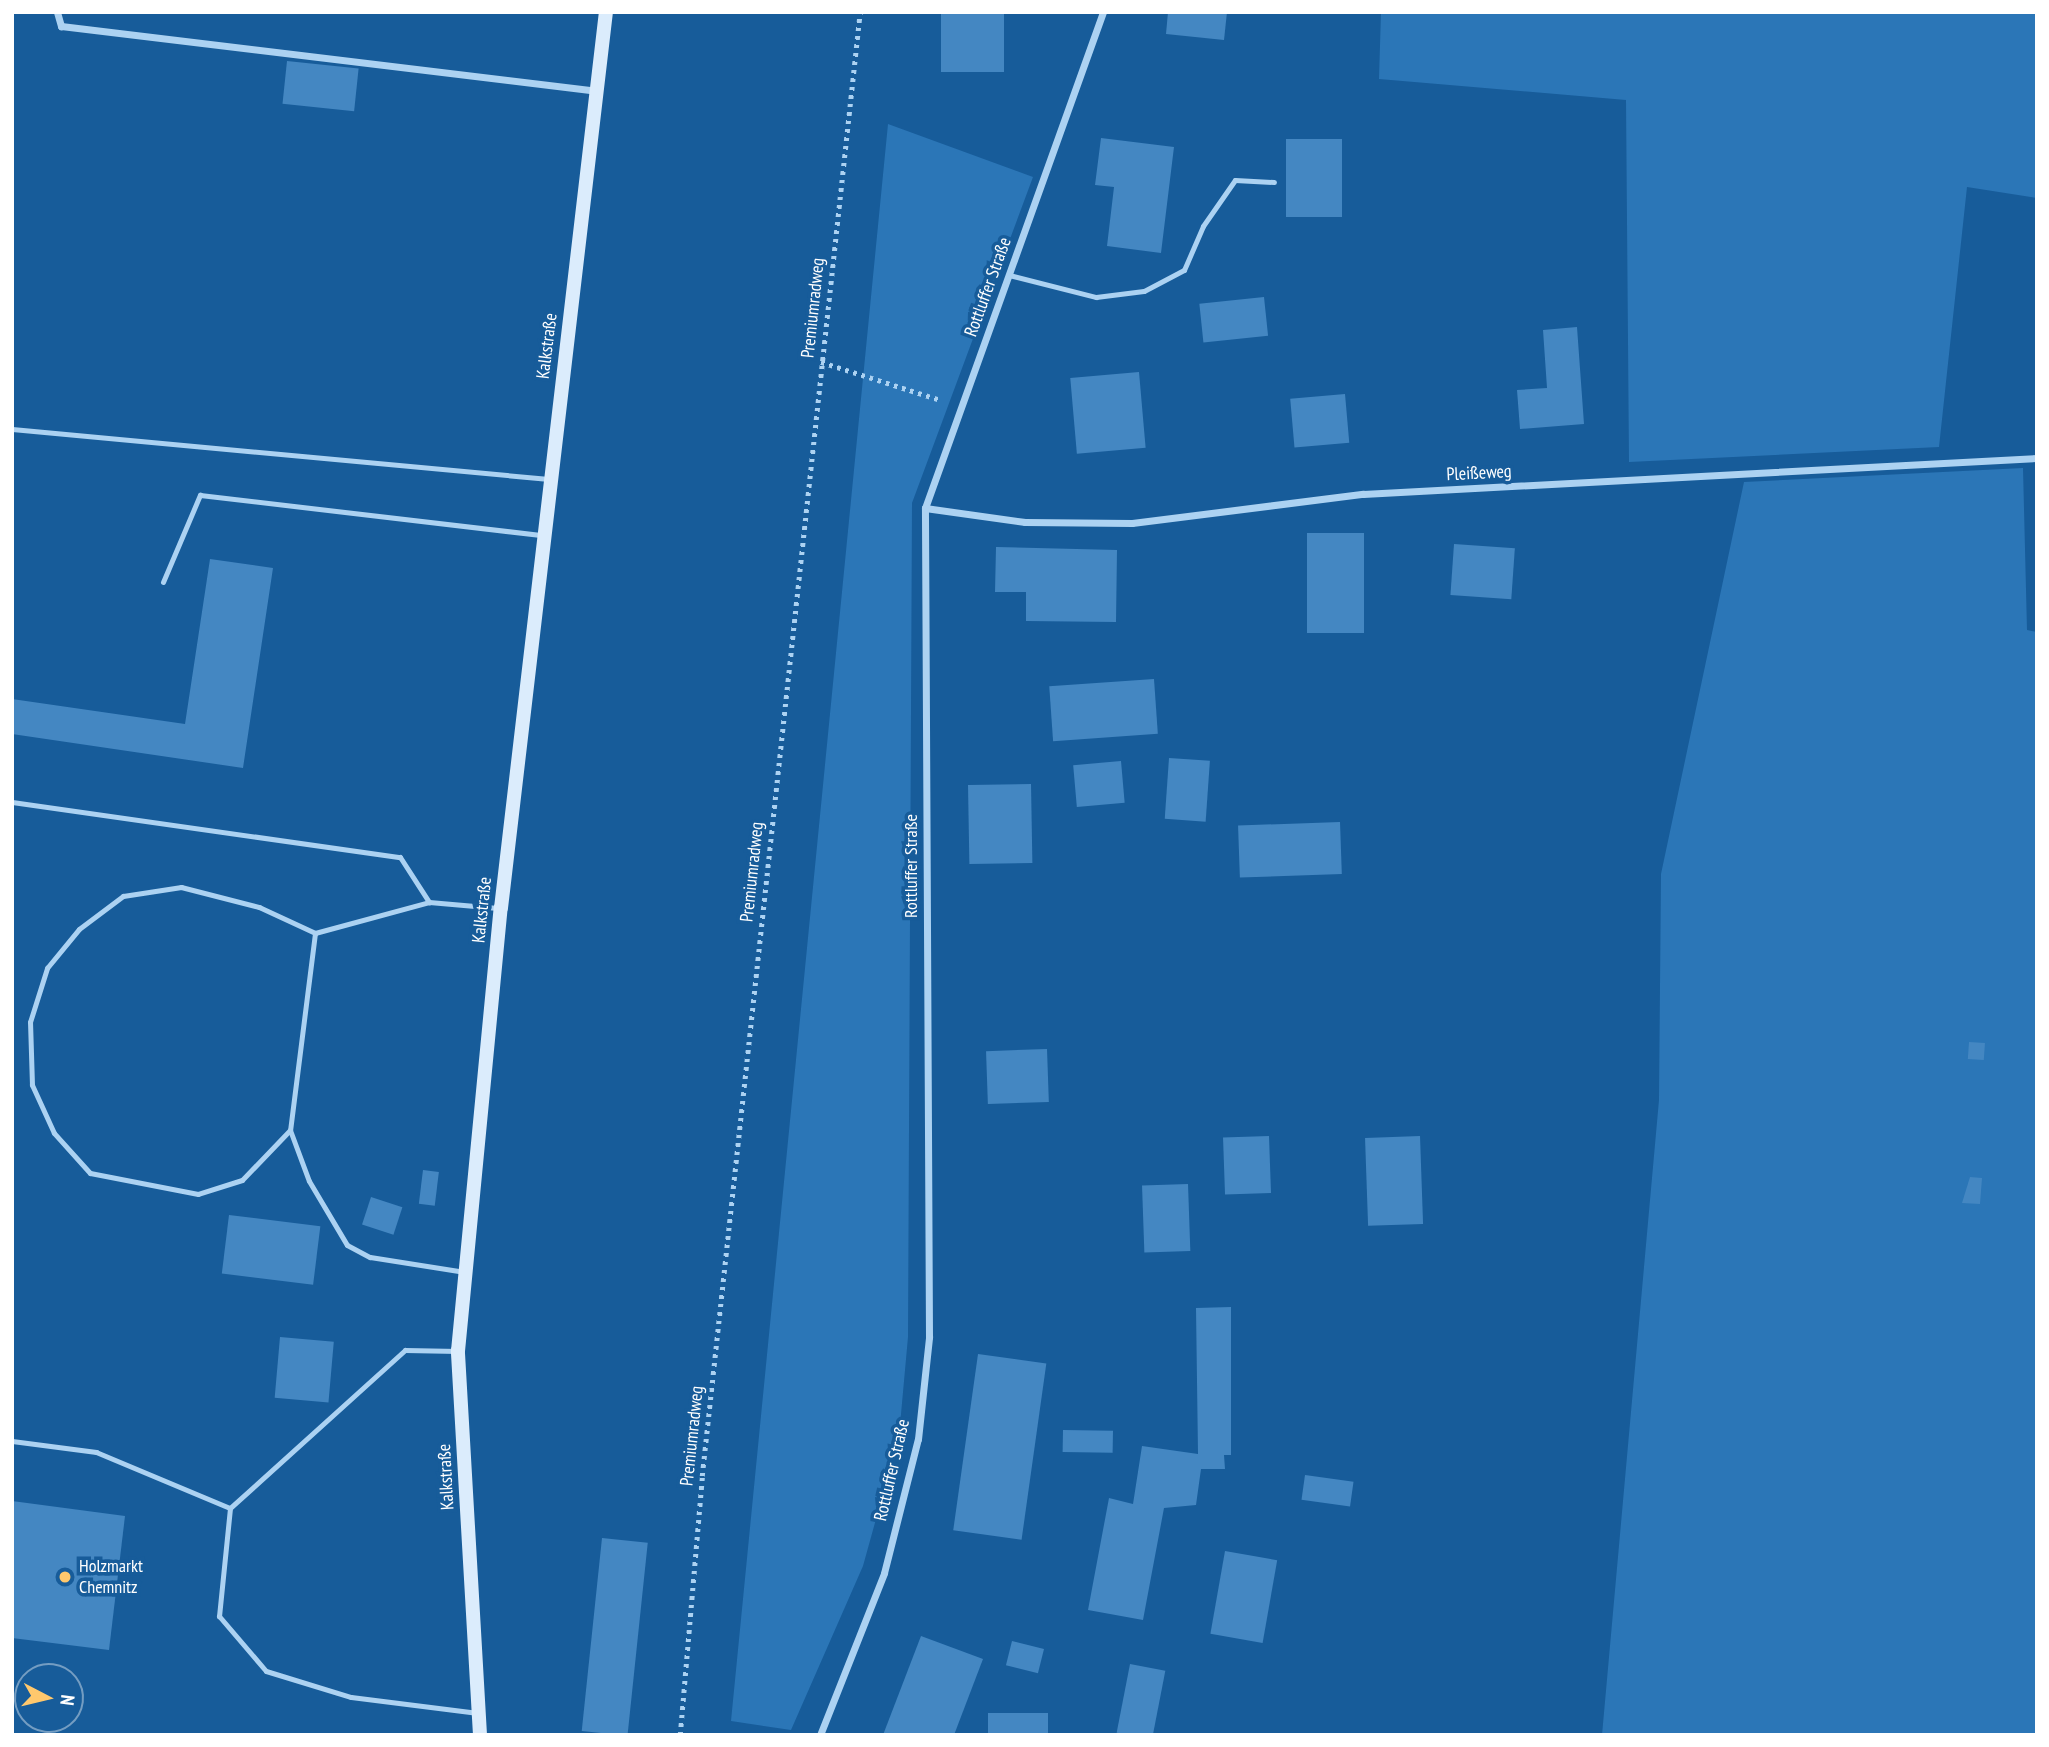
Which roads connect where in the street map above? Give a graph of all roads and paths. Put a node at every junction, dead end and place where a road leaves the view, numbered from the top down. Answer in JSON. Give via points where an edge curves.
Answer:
{"nodes":[{"id":1,"x":57,"y":12,"type":"edge"},
{"id":2,"x":606,"y":12,"type":"edge"},
{"id":3,"x":860,"y":12,"type":"edge"},
{"id":4,"x":1103,"y":12,"type":"edge"},
{"id":5,"x":598,"y":91,"type":"junction"},
{"id":6,"x":1274,"y":182,"type":"dead end"},
{"id":7,"x":1009,"y":275,"type":"junction"},
{"id":8,"x":821,"y":362,"type":"junction"},
{"id":9,"x":961,"y":408,"type":"junction"},
{"id":10,"x":12,"y":429,"type":"edge"},
{"id":11,"x":2037,"y":458,"type":"edge"},
{"id":12,"x":550,"y":479,"type":"junction"},
{"id":13,"x":925,"y":508,"type":"junction"},
{"id":14,"x":543,"y":535,"type":"junction"},
{"id":15,"x":163,"y":582,"type":"dead end"},
{"id":16,"x":12,"y":802,"type":"edge"},
{"id":17,"x":429,"y":902,"type":"junction"},
{"id":18,"x":501,"y":908,"type":"junction"},
{"id":19,"x":315,"y":933,"type":"junction"},
{"id":20,"x":290,"y":1130,"type":"junction"},
{"id":21,"x":465,"y":1272,"type":"junction"},
{"id":22,"x":458,"y":1351,"type":"junction"},
{"id":23,"x":12,"y":1441,"type":"edge"},
{"id":24,"x":230,"y":1508,"type":"junction"},
{"id":25,"x":480,"y":1714,"type":"junction"},
{"id":26,"x":480,"y":1735,"type":"edge"},
{"id":27,"x":680,"y":1735,"type":"edge"},
{"id":28,"x":820,"y":1735,"type":"edge"}],
"edges":[{"from":1,"to":5,"type":"street","via":[[61,26]]},
{"from":2,"to":5,"type":"main road","name":"Kalkstraße"},
{"from":3,"to":8,"type":"path","name":"Premiumradweg"},
{"from":4,"to":7,"type":"street","name":"Rottluffer Straße"},
{"from":5,"to":12,"type":"main road","name":"Kalkstraße"},
{"from":6,"to":7,"type":"lane","via":[[1235,180],[1203,226],[1184,270],[1144,291],[1097,297]]},
{"from":7,"to":9,"type":"street","name":"Rottluffer Straße"},
{"from":8,"to":9,"type":"path"},
{"from":8,"to":27,"type":"path","name":"Premiumradweg"},
{"from":9,"to":13,"type":"street","name":"Rottluffer Straße"},
{"from":10,"to":12,"type":"lane"},
{"from":11,"to":13,"type":"street","name":"Pleißeweg","via":[[1363,494],[1132,523],[1025,522]]},
{"from":12,"to":14,"type":"main road","name":"Kalkstraße"},
{"from":13,"to":28,"type":"street","name":"Rottluffer Straße","via":[[929,1337],[918,1439],[884,1573]]},
{"from":14,"to":15,"type":"lane","via":[[200,495]]},
{"from":14,"to":18,"type":"main road","name":"Kalkstraße"},
{"from":16,"to":17,"type":"lane","via":[[400,857]]},
{"from":17,"to":18,"type":"lane"},
{"from":17,"to":19,"type":"lane"},
{"from":18,"to":21,"type":"main road","name":"Kalkstraße"},
{"from":19,"to":20,"type":"lane"},
{"from":19,"to":20,"type":"lane","via":[[259,907],[181,887],[123,896],[79,929],[47,968],[30,1022],[32,1085],[54,1133],[90,1173],[198,1194],[242,1180]]},
{"from":20,"to":21,"type":"lane","via":[[309,1181],[347,1245],[370,1257]]},
{"from":21,"to":22,"type":"main road","name":"Kalkstraße"},
{"from":22,"to":24,"type":"lane","via":[[405,1350]]},
{"from":22,"to":25,"type":"main road","name":"Kalkstraße"},
{"from":23,"to":24,"type":"lane","via":[[96,1452]]},
{"from":24,"to":25,"type":"lane","via":[[219,1616],[266,1671],[351,1697]]},
{"from":25,"to":26,"type":"main road","name":"Kalkstraße"}]}
